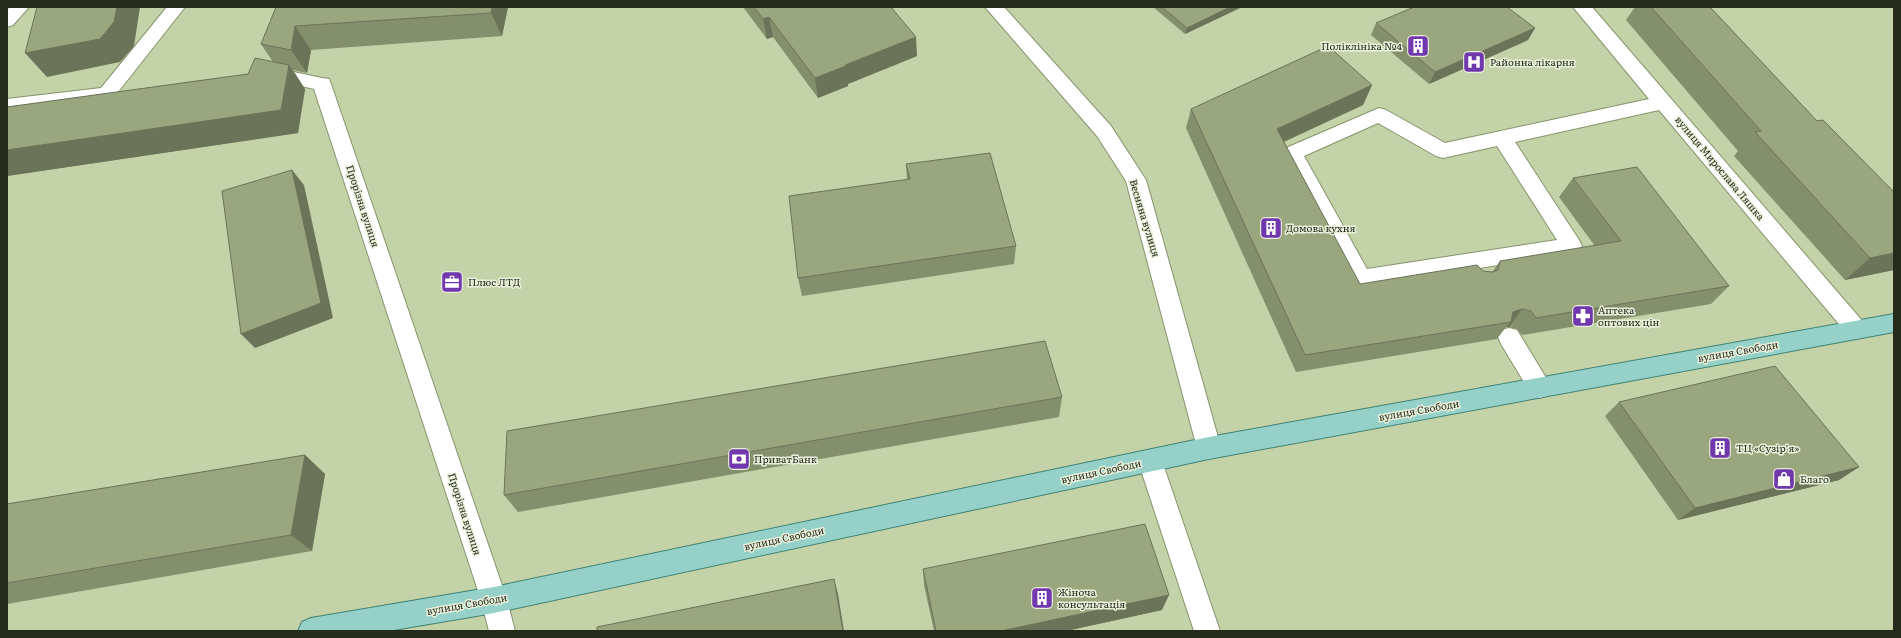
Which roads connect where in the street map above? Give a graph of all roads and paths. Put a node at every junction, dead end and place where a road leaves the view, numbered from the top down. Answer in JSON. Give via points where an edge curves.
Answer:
{"nodes":[{"id":1,"x":20,"y":7,"type":"edge"},
{"id":2,"x":176,"y":7,"type":"edge"},
{"id":3,"x":994,"y":7,"type":"edge"},
{"id":4,"x":1582,"y":7,"type":"edge"},
{"id":5,"x":7,"y":21,"type":"edge"},
{"id":6,"x":253,"y":75,"type":"edge"},
{"id":7,"x":138,"y":89,"type":"edge"},
{"id":8,"x":107,"y":93,"type":"junction"},
{"id":9,"x":1664,"y":102,"type":"junction"},
{"id":10,"x":7,"y":106,"type":"edge"},
{"id":11,"x":1502,"y":138,"type":"junction"},
{"id":12,"x":1464,"y":262,"type":"junction"},
{"id":13,"x":1476,"y":281,"type":"edge"},
{"id":14,"x":1894,"y":323,"type":"edge"},
{"id":15,"x":1857,"y":330,"type":"junction"},
{"id":16,"x":1509,"y":337,"type":"edge"},
{"id":17,"x":1540,"y":388,"type":"junction"},
{"id":18,"x":1210,"y":448,"type":"junction"},
{"id":19,"x":1150,"y":460,"type":"junction"},
{"id":20,"x":494,"y":600,"type":"junction"},
{"id":21,"x":311,"y":631,"type":"edge"},
{"id":22,"x":502,"y":631,"type":"edge"},
{"id":23,"x":1207,"y":631,"type":"edge"}],
"edges":[{"from":1,"to":5,"type":"street"},
{"from":2,"to":8,"type":"street"},
{"from":3,"to":18,"type":"street","name":"Весняна вулиця","via":[[1104,130],[1136,180]]},
{"from":4,"to":9,"type":"street","name":"вулиця Мирослава Ляшка"},
{"from":6,"to":20,"type":"street","name":"Прорізна вулиця","via":[[268,73],[322,84]]},
{"from":7,"to":8,"type":"street"},
{"from":8,"to":10,"type":"street"},
{"from":9,"to":11,"type":"street"},
{"from":9,"to":15,"type":"street","name":"вулиця Мирослава Ляшка"},
{"from":11,"to":12,"type":"street","via":[[1572,246]]},
{"from":11,"to":12,"type":"street","via":[[1443,150],[1379,115],[1293,154],[1361,278]]},
{"from":12,"to":13,"type":"street"},
{"from":14,"to":15,"type":"main road","name":"вулиця Свободи"},
{"from":15,"to":17,"type":"main road","name":"вулиця Свободи"},
{"from":16,"to":17,"type":"street"},
{"from":17,"to":18,"type":"main road","name":"вулиця Свободи"},
{"from":18,"to":19,"type":"main road","name":"вулиця Свободи"},
{"from":19,"to":20,"type":"main road","name":"вулиця Свободи"},
{"from":19,"to":23,"type":"street"},
{"from":20,"to":21,"type":"main road","name":"вулиця Свободи"},
{"from":20,"to":22,"type":"street","name":"Прорізна вулиця"}]}
